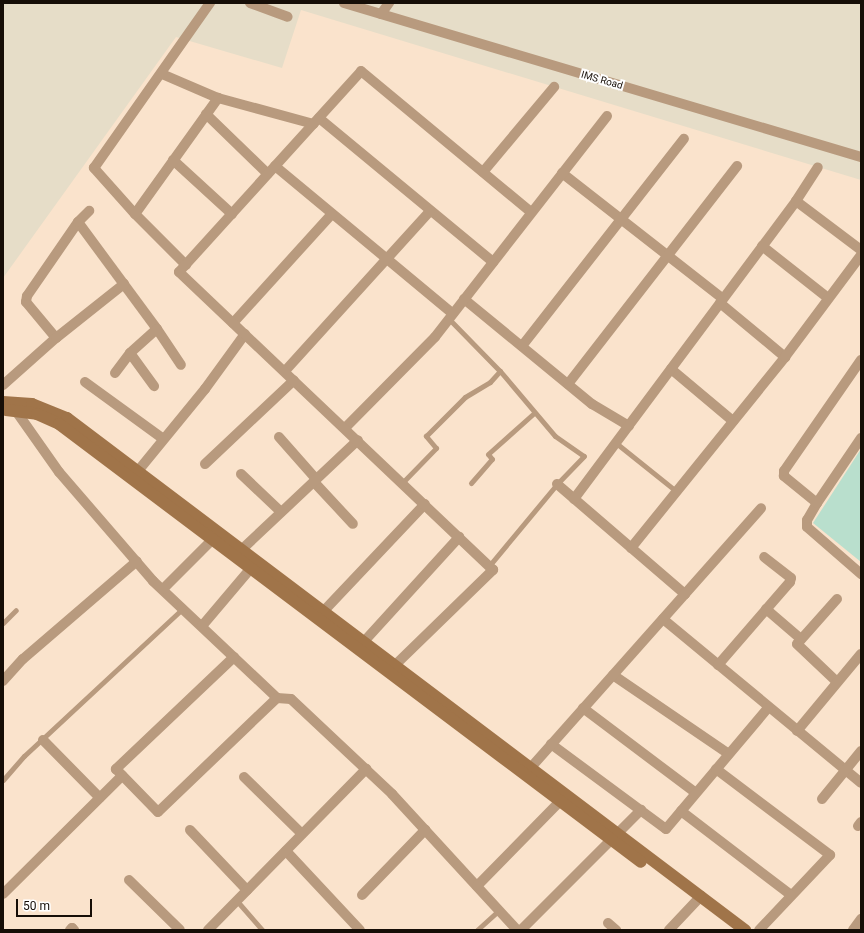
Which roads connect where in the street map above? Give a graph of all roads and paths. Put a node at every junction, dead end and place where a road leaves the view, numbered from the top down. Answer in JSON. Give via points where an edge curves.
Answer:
{"nodes":[{"id":1,"x":210,"y":3,"type":"edge"},
{"id":2,"x":250,"y":3,"type":"edge"},
{"id":3,"x":344,"y":3,"type":"edge"},
{"id":4,"x":380,"y":3,"type":"edge"},
{"id":5,"x":389,"y":3,"type":"edge"},
{"id":6,"x":381,"y":14,"type":"junction"},
{"id":7,"x":288,"y":17,"type":"dead end"},
{"id":8,"x":162,"y":74,"type":"junction"},
{"id":9,"x":554,"y":87,"type":"dead end"},
{"id":10,"x":218,"y":98,"type":"junction"},
{"id":11,"x":206,"y":114,"type":"junction"},
{"id":12,"x":607,"y":116,"type":"dead end"},
{"id":13,"x":316,"y":121,"type":"junction"},
{"id":14,"x":684,"y":139,"type":"dead end"},
{"id":15,"x":861,"y":157,"type":"edge"},
{"id":16,"x":173,"y":160,"type":"junction"},
{"id":17,"x":737,"y":166,"type":"dead end"},
{"id":18,"x":818,"y":167,"type":"dead end"},
{"id":19,"x":272,"y":170,"type":"junction"},
{"id":20,"x":482,"y":172,"type":"junction"},
{"id":21,"x":562,"y":173,"type":"junction"},
{"id":22,"x":796,"y":201,"type":"junction"},
{"id":23,"x":430,"y":210,"type":"junction"},
{"id":24,"x":88,"y":211,"type":"dead end"},
{"id":25,"x":531,"y":212,"type":"junction"},
{"id":26,"x":135,"y":214,"type":"junction"},
{"id":27,"x":232,"y":214,"type":"junction"},
{"id":28,"x":332,"y":214,"type":"junction"},
{"id":29,"x":622,"y":220,"type":"junction"},
{"id":30,"x":78,"y":222,"type":"junction"},
{"id":31,"x":762,"y":246,"type":"junction"},
{"id":32,"x":861,"y":250,"type":"edge"},
{"id":33,"x":668,"y":255,"type":"junction"},
{"id":34,"x":861,"y":255,"type":"edge"},
{"id":35,"x":388,"y":260,"type":"junction"},
{"id":36,"x":493,"y":262,"type":"junction"},
{"id":37,"x":186,"y":265,"type":"junction"},
{"id":38,"x":124,"y":284,"type":"junction"},
{"id":39,"x":828,"y":298,"type":"junction"},
{"id":40,"x":464,"y":299,"type":"junction"},
{"id":41,"x":722,"y":301,"type":"junction"},
{"id":42,"x":451,"y":316,"type":"junction"},
{"id":43,"x":233,"y":323,"type":"junction"},
{"id":44,"x":158,"y":329,"type":"junction"},
{"id":45,"x":245,"y":334,"type":"junction"},
{"id":46,"x":56,"y":338,"type":"junction"},
{"id":47,"x":522,"y":346,"type":"junction"},
{"id":48,"x":130,"y":353,"type":"junction"},
{"id":49,"x":785,"y":357,"type":"junction"},
{"id":50,"x":861,"y":360,"type":"edge"},
{"id":51,"x":181,"y":365,"type":"dead end"},
{"id":52,"x":671,"y":369,"type":"junction"},
{"id":53,"x":285,"y":371,"type":"junction"},
{"id":54,"x":500,"y":371,"type":"junction"},
{"id":55,"x":850,"y":372,"type":"junction"},
{"id":56,"x":115,"y":373,"type":"dead end"},
{"id":57,"x":861,"y":376,"type":"edge"},
{"id":58,"x":294,"y":380,"type":"junction"},
{"id":59,"x":85,"y":382,"type":"dead end"},
{"id":60,"x":568,"y":384,"type":"junction"},
{"id":61,"x":3,"y":385,"type":"edge"},
{"id":62,"x":154,"y":386,"type":"dead end"},
{"id":63,"x":3,"y":402,"type":"edge"},
{"id":64,"x":3,"y":410,"type":"edge"},
{"id":65,"x":16,"y":411,"type":"junction"},
{"id":66,"x":534,"y":413,"type":"junction"},
{"id":67,"x":733,"y":421,"type":"junction"},
{"id":68,"x":629,"y":426,"type":"junction"},
{"id":69,"x":345,"y":428,"type":"junction"},
{"id":70,"x":162,"y":438,"type":"junction"},
{"id":71,"x":279,"y":438,"type":"dead end"},
{"id":72,"x":861,"y":438,"type":"edge"},
{"id":73,"x":358,"y":440,"type":"junction"},
{"id":74,"x":616,"y":443,"type":"junction"},
{"id":75,"x":206,"y":464,"type":"dead end"},
{"id":76,"x":241,"y":474,"type":"dead end"},
{"id":77,"x":135,"y":475,"type":"junction"},
{"id":78,"x":315,"y":481,"type":"junction"},
{"id":79,"x":402,"y":483,"type":"junction"},
{"id":80,"x":471,"y":483,"type":"dead end"},
{"id":81,"x":557,"y":484,"type":"junction"},
{"id":82,"x":676,"y":491,"type":"junction"},
{"id":83,"x":574,"y":499,"type":"junction"},
{"id":84,"x":817,"y":503,"type":"junction"},
{"id":85,"x":425,"y":504,"type":"junction"},
{"id":86,"x":761,"y":508,"type":"dead end"},
{"id":87,"x":281,"y":512,"type":"junction"},
{"id":88,"x":353,"y":524,"type":"dead end"},
{"id":89,"x":459,"y":537,"type":"junction"},
{"id":90,"x":213,"y":539,"type":"junction"},
{"id":91,"x":631,"y":548,"type":"junction"},
{"id":92,"x":238,"y":553,"type":"junction"},
{"id":93,"x":764,"y":557,"type":"dead end"},
{"id":94,"x":137,"y":562,"type":"junction"},
{"id":95,"x":489,"y":566,"type":"junction"},
{"id":96,"x":251,"y":568,"type":"junction"},
{"id":97,"x":861,"y":574,"type":"edge"},
{"id":98,"x":163,"y":589,"type":"junction"},
{"id":99,"x":685,"y":594,"type":"junction"},
{"id":100,"x":837,"y":599,"type":"dead end"},
{"id":101,"x":183,"y":608,"type":"junction"},
{"id":102,"x":766,"y":609,"type":"junction"},
{"id":103,"x":16,"y":610,"type":"dead end"},
{"id":104,"x":320,"y":615,"type":"junction"},
{"id":105,"x":663,"y":619,"type":"junction"},
{"id":106,"x":3,"y":623,"type":"edge"},
{"id":107,"x":202,"y":626,"type":"junction"},
{"id":108,"x":801,"y":639,"type":"junction"},
{"id":109,"x":360,"y":645,"type":"junction"},
{"id":110,"x":861,"y":654,"type":"edge"},
{"id":111,"x":234,"y":657,"type":"junction"},
{"id":112,"x":718,"y":666,"type":"junction"},
{"id":113,"x":857,"y":667,"type":"edge"},
{"id":114,"x":391,"y":668,"type":"junction"},
{"id":115,"x":613,"y":675,"type":"junction"},
{"id":116,"x":3,"y":681,"type":"edge"},
{"id":117,"x":837,"y":682,"type":"junction"},
{"id":118,"x":277,"y":698,"type":"junction"},
{"id":119,"x":583,"y":708,"type":"junction"},
{"id":120,"x":768,"y":708,"type":"junction"},
{"id":121,"x":797,"y":731,"type":"junction"},
{"id":122,"x":43,"y":740,"type":"junction"},
{"id":123,"x":551,"y":744,"type":"junction"},
{"id":124,"x":861,"y":751,"type":"edge"},
{"id":125,"x":729,"y":754,"type":"junction"},
{"id":126,"x":366,"y":769,"type":"junction"},
{"id":127,"x":716,"y":769,"type":"junction"},
{"id":128,"x":845,"y":770,"type":"junction"},
{"id":129,"x":528,"y":771,"type":"junction"},
{"id":130,"x":122,"y":776,"type":"junction"},
{"id":131,"x":244,"y":777,"type":"dead end"},
{"id":132,"x":3,"y":780,"type":"edge"},
{"id":133,"x":861,"y":783,"type":"edge"},
{"id":134,"x":696,"y":793,"type":"junction"},
{"id":135,"x":100,"y":798,"type":"junction"},
{"id":136,"x":564,"y":798,"type":"junction"},
{"id":137,"x":822,"y":799,"type":"dead end"},
{"id":138,"x":641,"y":810,"type":"junction"},
{"id":139,"x":681,"y":811,"type":"junction"},
{"id":140,"x":190,"y":830,"type":"dead end"},
{"id":141,"x":425,"y":830,"type":"junction"},
{"id":142,"x":302,"y":834,"type":"junction"},
{"id":143,"x":616,"y":838,"type":"junction"},
{"id":144,"x":286,"y":851,"type":"junction"},
{"id":145,"x":129,"y":880,"type":"dead end"},
{"id":146,"x":477,"y":886,"type":"junction"},
{"id":147,"x":247,"y":890,"type":"junction"},
{"id":148,"x":3,"y":894,"type":"edge"},
{"id":149,"x":362,"y":895,"type":"dead end"},
{"id":150,"x":791,"y":895,"type":"junction"},
{"id":151,"x":698,"y":900,"type":"junction"},
{"id":152,"x":237,"y":901,"type":"junction"},
{"id":153,"x":499,"y":910,"type":"junction"},
{"id":154,"x":861,"y":919,"type":"edge"},
{"id":155,"x":70,"y":930,"type":"edge"},
{"id":156,"x":74,"y":930,"type":"edge"},
{"id":157,"x":180,"y":930,"type":"edge"},
{"id":158,"x":208,"y":930,"type":"edge"},
{"id":159,"x":262,"y":930,"type":"edge"},
{"id":160,"x":360,"y":930,"type":"edge"},
{"id":161,"x":477,"y":930,"type":"edge"},
{"id":162,"x":517,"y":930,"type":"edge"},
{"id":163,"x":521,"y":930,"type":"edge"},
{"id":164,"x":669,"y":930,"type":"edge"},
{"id":165,"x":732,"y":930,"type":"edge"},
{"id":166,"x":745,"y":930,"type":"edge"},
{"id":167,"x":759,"y":930,"type":"edge"},
{"id":168,"x":853,"y":930,"type":"edge"}],
"edges":[{"from":1,"to":8,"type":"street"},
{"from":2,"to":7,"type":"street"},
{"from":3,"to":6,"type":"street","name":"IMS Road"},
{"from":4,"to":6,"type":"street"},
{"from":5,"to":6,"type":"street"},
{"from":6,"to":15,"type":"street","name":"IMS Road"},
{"from":8,"to":10,"type":"street"},
{"from":8,"to":26,"type":"street","via":[[94,168]]},
{"from":9,"to":20,"type":"street"},
{"from":10,"to":11,"type":"street"},
{"from":10,"to":13,"type":"street"},
{"from":11,"to":16,"type":"street"},
{"from":11,"to":19,"type":"street"},
{"from":12,"to":21,"type":"street"},
{"from":13,"to":19,"type":"street"},
{"from":13,"to":20,"type":"street","via":[[361,71]]},
{"from":13,"to":23,"type":"street"},
{"from":14,"to":29,"type":"street"},
{"from":16,"to":26,"type":"street"},
{"from":16,"to":27,"type":"street"},
{"from":17,"to":33,"type":"street"},
{"from":18,"to":22,"type":"street"},
{"from":19,"to":27,"type":"street"},
{"from":19,"to":28,"type":"street"},
{"from":20,"to":25,"type":"street"},
{"from":21,"to":25,"type":"street"},
{"from":21,"to":29,"type":"street"},
{"from":22,"to":31,"type":"street"},
{"from":22,"to":32,"type":"street"},
{"from":23,"to":35,"type":"street"},
{"from":23,"to":36,"type":"street"},
{"from":24,"to":30,"type":"street"},
{"from":25,"to":36,"type":"street"},
{"from":26,"to":37,"type":"street"},
{"from":27,"to":37,"type":"street"},
{"from":28,"to":35,"type":"street"},
{"from":28,"to":43,"type":"street"},
{"from":29,"to":33,"type":"street"},
{"from":29,"to":47,"type":"street"},
{"from":30,"to":38,"type":"street"},
{"from":30,"to":46,"type":"street","via":[[26,296],[26,302]]},
{"from":31,"to":39,"type":"street"},
{"from":31,"to":41,"type":"street"},
{"from":33,"to":41,"type":"street"},
{"from":33,"to":60,"type":"street"},
{"from":34,"to":39,"type":"street"},
{"from":35,"to":42,"type":"street"},
{"from":35,"to":53,"type":"street"},
{"from":36,"to":40,"type":"street"},
{"from":37,"to":43,"type":"street","via":[[179,272]]},
{"from":38,"to":44,"type":"street"},
{"from":38,"to":46,"type":"street"},
{"from":39,"to":49,"type":"street"},
{"from":40,"to":42,"type":"street"},
{"from":40,"to":47,"type":"street"},
{"from":41,"to":49,"type":"street"},
{"from":41,"to":52,"type":"street"},
{"from":42,"to":54,"type":"lane"},
{"from":42,"to":69,"type":"street","via":[[435,337]]},
{"from":43,"to":45,"type":"street"},
{"from":44,"to":48,"type":"street"},
{"from":44,"to":51,"type":"street"},
{"from":45,"to":53,"type":"street"},
{"from":45,"to":70,"type":"street","via":[[205,388]]},
{"from":46,"to":61,"type":"street"},
{"from":47,"to":60,"type":"street"},
{"from":48,"to":56,"type":"street"},
{"from":48,"to":62,"type":"street"},
{"from":49,"to":67,"type":"street"},
{"from":50,"to":55,"type":"street"},
{"from":52,"to":67,"type":"street"},
{"from":52,"to":68,"type":"street"},
{"from":53,"to":58,"type":"street"},
{"from":54,"to":66,"type":"lane"},
{"from":54,"to":79,"type":"lane","via":[[490,382],[465,397],[426,436],[436,448]]},
{"from":55,"to":57,"type":"street"},
{"from":55,"to":84,"type":"street","via":[[784,471],[784,476]]},
{"from":58,"to":69,"type":"street"},
{"from":58,"to":75,"type":"street"},
{"from":59,"to":70,"type":"street"},
{"from":60,"to":68,"type":"street","via":[[592,404]]},
{"from":63,"to":77,"type":"street","via":[[32,404],[67,418]]},
{"from":64,"to":65,"type":"street"},
{"from":65,"to":77,"type":"street","via":[[37,414],[58,424]]},
{"from":65,"to":94,"type":"street","via":[[59,472]]},
{"from":66,"to":80,"type":"lane","via":[[488,454],[492,459]]},
{"from":66,"to":81,"type":"lane","via":[[555,436],[584,456]]},
{"from":67,"to":82,"type":"street"},
{"from":68,"to":74,"type":"street"},
{"from":69,"to":73,"type":"street"},
{"from":70,"to":77,"type":"street"},
{"from":71,"to":78,"type":"street"},
{"from":72,"to":84,"type":"street"},
{"from":73,"to":78,"type":"street"},
{"from":73,"to":79,"type":"street"},
{"from":74,"to":82,"type":"lane"},
{"from":74,"to":83,"type":"street"},
{"from":76,"to":87,"type":"street"},
{"from":77,"to":90,"type":"street"},
{"from":77,"to":92,"type":"street"},
{"from":78,"to":87,"type":"street"},
{"from":78,"to":88,"type":"street"},
{"from":79,"to":85,"type":"street"},
{"from":81,"to":83,"type":"street"},
{"from":81,"to":95,"type":"lane"},
{"from":82,"to":91,"type":"street"},
{"from":83,"to":91,"type":"street"},
{"from":84,"to":97,"type":"street","via":[[807,520],[807,527]]},
{"from":85,"to":89,"type":"street"},
{"from":85,"to":104,"type":"street"},
{"from":86,"to":99,"type":"street"},
{"from":87,"to":92,"type":"street"},
{"from":89,"to":95,"type":"street"},
{"from":89,"to":109,"type":"street"},
{"from":90,"to":92,"type":"street"},
{"from":90,"to":98,"type":"street"},
{"from":91,"to":99,"type":"street"},
{"from":92,"to":96,"type":"street"},
{"from":92,"to":104,"type":"street"},
{"from":93,"to":102,"type":"street","via":[[791,578]]},
{"from":94,"to":98,"type":"street"},
{"from":94,"to":116,"type":"street","via":[[23,659]]},
{"from":95,"to":114,"type":"street","via":[[493,570]]},
{"from":96,"to":104,"type":"street"},
{"from":96,"to":107,"type":"street"},
{"from":98,"to":101,"type":"street"},
{"from":99,"to":105,"type":"street"},
{"from":100,"to":108,"type":"street"},
{"from":101,"to":107,"type":"street"},
{"from":101,"to":122,"type":"lane"},
{"from":102,"to":108,"type":"street"},
{"from":102,"to":112,"type":"street"},
{"from":103,"to":106,"type":"lane"},
{"from":104,"to":109,"type":"street"},
{"from":105,"to":112,"type":"street"},
{"from":105,"to":115,"type":"street"},
{"from":107,"to":111,"type":"street"},
{"from":108,"to":117,"type":"street","via":[[798,646]]},
{"from":109,"to":114,"type":"street"},
{"from":110,"to":113,"type":"street"},
{"from":111,"to":118,"type":"street"},
{"from":111,"to":130,"type":"street","via":[[116,769]]},
{"from":112,"to":120,"type":"street"},
{"from":113,"to":117,"type":"street"},
{"from":114,"to":129,"type":"street"},
{"from":115,"to":119,"type":"street"},
{"from":115,"to":125,"type":"street"},
{"from":117,"to":121,"type":"street"},
{"from":118,"to":126,"type":"street","via":[[292,699]]},
{"from":118,"to":130,"type":"street","via":[[158,812]]},
{"from":119,"to":123,"type":"street"},
{"from":119,"to":134,"type":"street"},
{"from":120,"to":121,"type":"street"},
{"from":120,"to":125,"type":"street"},
{"from":121,"to":128,"type":"street"},
{"from":122,"to":132,"type":"lane"},
{"from":122,"to":135,"type":"street"},
{"from":123,"to":129,"type":"street"},
{"from":123,"to":138,"type":"street"},
{"from":124,"to":128,"type":"street"},
{"from":125,"to":127,"type":"street"},
{"from":126,"to":141,"type":"street"},
{"from":126,"to":142,"type":"street"},
{"from":127,"to":134,"type":"street"},
{"from":127,"to":150,"type":"street","via":[[829,852],[830,855]]},
{"from":128,"to":133,"type":"street"},
{"from":128,"to":137,"type":"street"},
{"from":129,"to":136,"type":"street"},
{"from":130,"to":135,"type":"street"},
{"from":131,"to":142,"type":"street"},
{"from":134,"to":139,"type":"street"},
{"from":135,"to":148,"type":"street"},
{"from":136,"to":143,"type":"street"},
{"from":136,"to":146,"type":"street"},
{"from":138,"to":139,"type":"street","via":[[666,829]]},
{"from":138,"to":143,"type":"street"},
{"from":139,"to":150,"type":"street"},
{"from":140,"to":147,"type":"street"},
{"from":141,"to":146,"type":"street"},
{"from":141,"to":149,"type":"street"},
{"from":142,"to":144,"type":"street"},
{"from":143,"to":151,"type":"street"},
{"from":143,"to":163,"type":"street"},
{"from":144,"to":147,"type":"street"},
{"from":144,"to":160,"type":"street"},
{"from":145,"to":157,"type":"street"},
{"from":146,"to":153,"type":"street"},
{"from":147,"to":152,"type":"street"},
{"from":150,"to":167,"type":"street"},
{"from":151,"to":164,"type":"street"},
{"from":151,"to":165,"type":"street"},
{"from":151,"to":166,"type":"street"},
{"from":152,"to":158,"type":"street"},
{"from":152,"to":159,"type":"lane"},
{"from":153,"to":161,"type":"lane"},
{"from":153,"to":162,"type":"street"},
{"from":154,"to":168,"type":"street"},
{"from":155,"to":156,"type":"street"}]}
